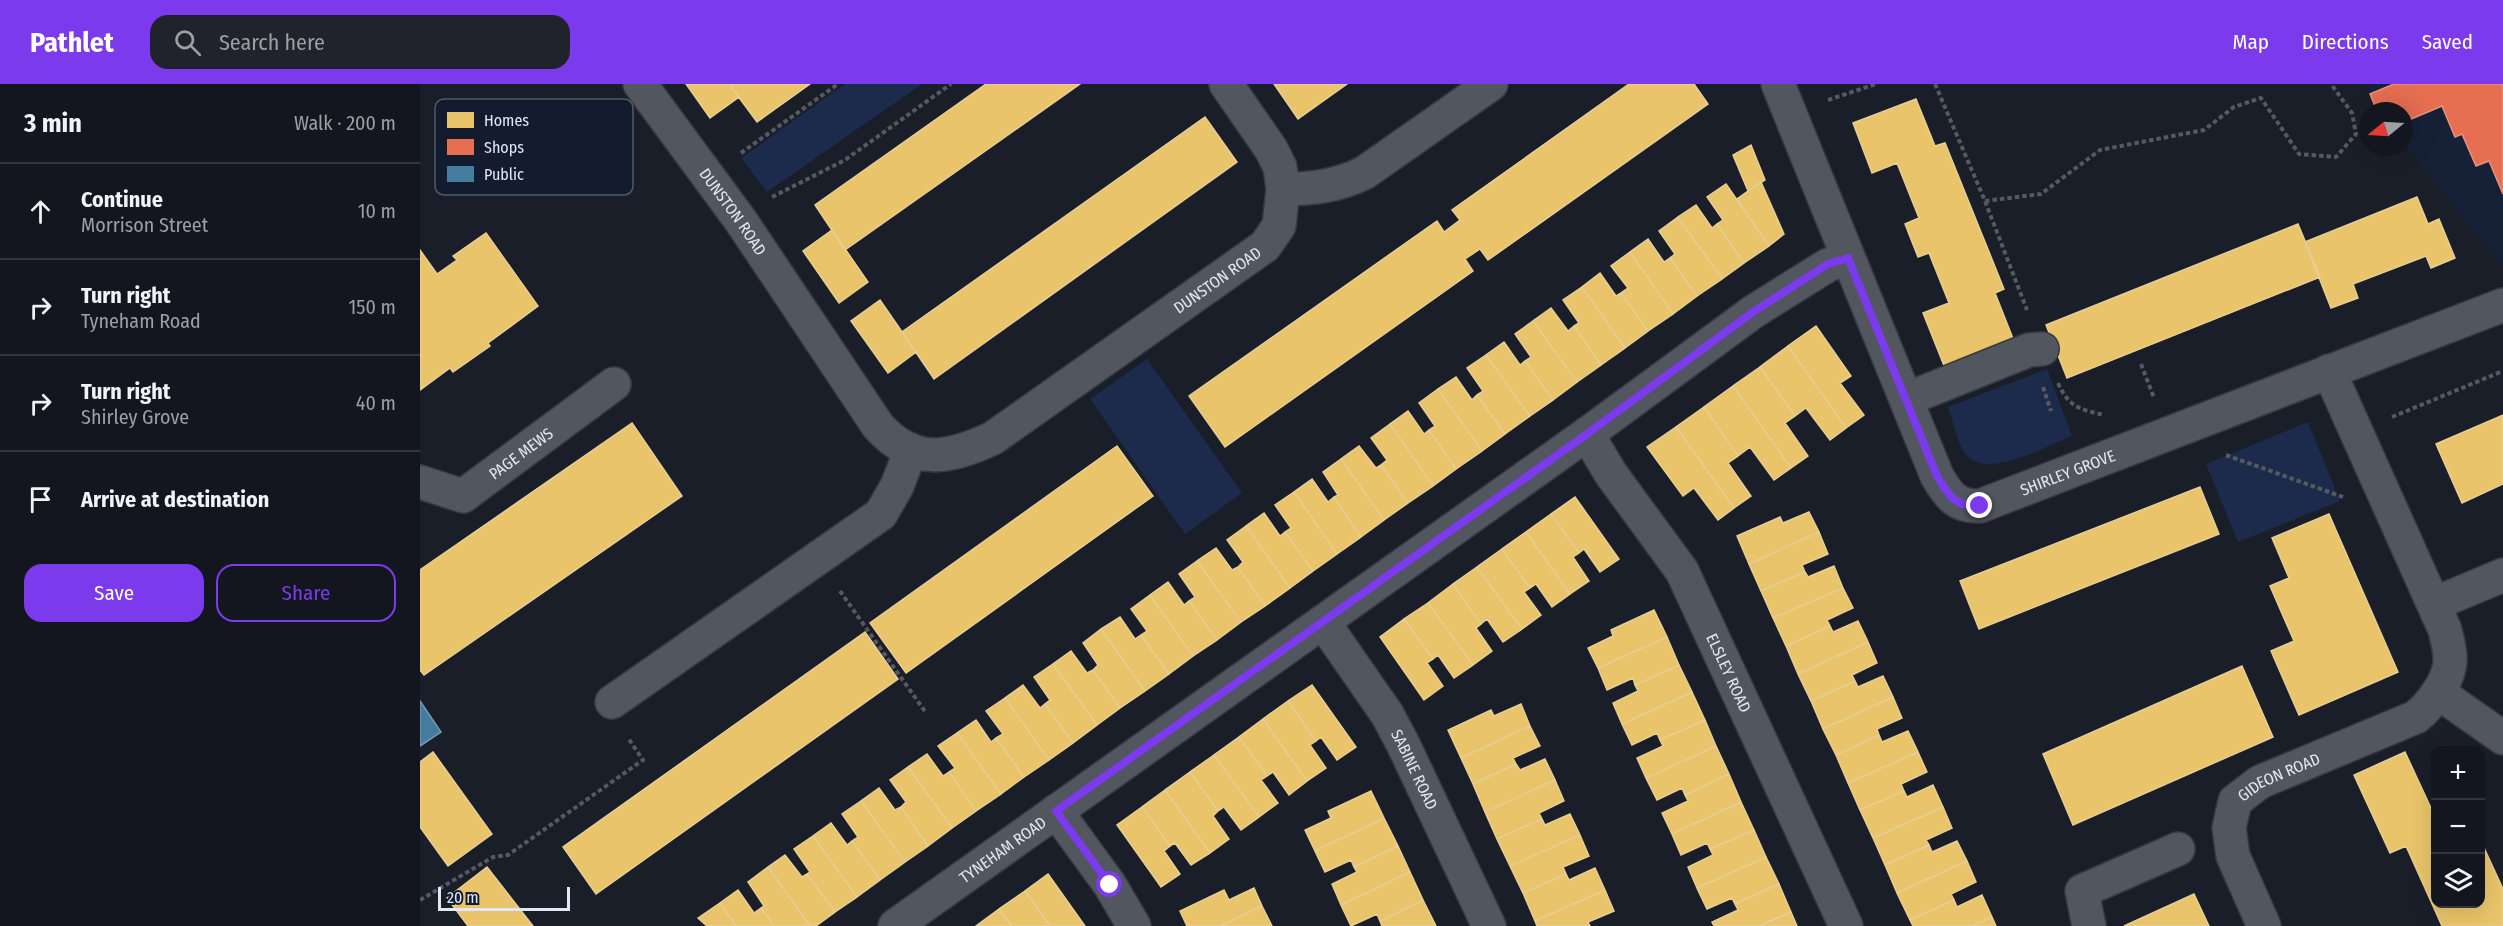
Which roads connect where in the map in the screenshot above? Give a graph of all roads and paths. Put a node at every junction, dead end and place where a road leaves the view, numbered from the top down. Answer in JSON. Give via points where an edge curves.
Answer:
{"nodes":[{"id":1,"x":640,"y":84,"type":"edge"},
{"id":2,"x":838,"y":84,"type":"edge"},
{"id":3,"x":951,"y":84,"type":"edge"},
{"id":4,"x":1226,"y":84,"type":"edge"},
{"id":5,"x":1491,"y":84,"type":"edge"},
{"id":6,"x":1876,"y":84,"type":"edge"},
{"id":7,"x":1935,"y":84,"type":"edge"},
{"id":8,"x":2331,"y":84,"type":"edge"},
{"id":9,"x":1784,"y":98,"type":"edge"},
{"id":10,"x":708,"y":177,"type":"junction"},
{"id":11,"x":1283,"y":189,"type":"junction"},
{"id":12,"x":1985,"y":201,"type":"junction"},
{"id":13,"x":741,"y":221,"type":"junction"},
{"id":14,"x":1848,"y":258,"type":"junction"},
{"id":15,"x":2503,"y":305,"type":"edge"},
{"id":16,"x":2042,"y":349,"type":"junction"},
{"id":17,"x":2503,"y":370,"type":"edge"},
{"id":18,"x":2329,"y":371,"type":"junction"},
{"id":19,"x":614,"y":384,"type":"dead end"},
{"id":20,"x":2154,"y":398,"type":"dead end"},
{"id":21,"x":1907,"y":399,"type":"junction"},
{"id":22,"x":2145,"y":402,"type":"dead end"},
{"id":23,"x":2108,"y":415,"type":"dead end"},
{"id":24,"x":2382,"y":417,"type":"dead end"},
{"id":25,"x":1587,"y":434,"type":"junction"},
{"id":26,"x":2168,"y":434,"type":"junction"},
{"id":27,"x":911,"y":450,"type":"junction"},
{"id":28,"x":420,"y":482,"type":"edge"},
{"id":29,"x":2394,"y":516,"type":"junction"},
{"id":30,"x":818,"y":558,"type":"junction"},
{"id":31,"x":2503,"y":575,"type":"edge"},
{"id":32,"x":2434,"y":604,"type":"junction"},
{"id":33,"x":1323,"y":622,"type":"junction"},
{"id":34,"x":2439,"y":693,"type":"junction"},
{"id":35,"x":612,"y":702,"type":"joint"},
{"id":36,"x":926,"y":713,"type":"dead end"},
{"id":37,"x":2503,"y":738,"type":"edge"},
{"id":38,"x":1056,"y":811,"type":"junction"},
{"id":39,"x":2178,"y":849,"type":"dead end"},
{"id":40,"x":420,"y":900,"type":"edge"},
{"id":41,"x":895,"y":926,"type":"edge"},
{"id":42,"x":1134,"y":926,"type":"edge"},
{"id":43,"x":1489,"y":926,"type":"edge"},
{"id":44,"x":1846,"y":926,"type":"edge"},
{"id":45,"x":2089,"y":926,"type":"edge"},
{"id":46,"x":2264,"y":926,"type":"edge"}],
"edges":[{"from":1,"to":10,"type":"street","name":"DUNSTON ROAD"},
{"from":2,"to":10,"type":"path"},
{"from":3,"to":13,"type":"path","via":[[845,160],[768,200]]},
{"from":4,"to":11,"type":"street","name":"DUNSTON ROAD","via":[[1271,149],[1280,167]]},
{"from":5,"to":11,"type":"street","via":[[1364,173],[1323,188]]},
{"from":6,"to":9,"type":"path"},
{"from":7,"to":12,"type":"path"},
{"from":8,"to":12,"type":"path","via":[[2352,113],[2356,134],[2336,157],[2299,154],[2260,98],[2234,107],[2204,130],[2100,150],[2041,195]]},
{"from":9,"to":14,"type":"street","name":"SHIRLEY GROVE"},
{"from":10,"to":13,"type":"street","name":"DUNSTON ROAD"},
{"from":11,"to":27,"type":"street","name":"DUNSTON ROAD","via":[[1280,226],[1265,246],[993,438],[966,451],[940,457]]},
{"from":12,"to":16,"type":"path"},
{"from":13,"to":27,"type":"street","name":"DUNSTON ROAD","via":[[878,426],[891,441]]},
{"from":14,"to":21,"type":"street","name":"SHIRLEY GROVE"},
{"from":14,"to":25,"type":"street","name":"TYNEHAM ROAD","via":[[1828,264],[1753,312]]},
{"from":15,"to":18,"type":"street","name":"SHIRLEY GROVE"},
{"from":16,"to":21,"type":"street","via":[[2029,350]]},
{"from":16,"to":23,"type":"path","via":[[2066,400],[2086,411]]},
{"from":17,"to":24,"type":"path","via":[[2394,417]]},
{"from":18,"to":26,"type":"street","name":"SHIRLEY GROVE"},
{"from":18,"to":29,"type":"street","name":"GIDEON ROAD"},
{"from":19,"to":28,"type":"street","name":"PAGE MEWS","via":[[463,496]]},
{"from":20,"to":22,"type":"path"},
{"from":21,"to":26,"type":"street","name":"SHIRLEY GROVE","via":[[1937,476],[1954,502],[1968,507],[1980,506]]},
{"from":25,"to":33,"type":"street","name":"TYNEHAM ROAD"},
{"from":25,"to":44,"type":"street","name":"ELSLEY ROAD","via":[[1611,474],[1682,571]]},
{"from":26,"to":29,"type":"path"},
{"from":27,"to":30,"type":"street","via":[[881,514]]},
{"from":29,"to":32,"type":"street","name":"GIDEON ROAD"},
{"from":30,"to":35,"type":"street"},
{"from":30,"to":36,"type":"path"},
{"from":31,"to":32,"type":"street"},
{"from":32,"to":34,"type":"street","name":"GIDEON ROAD","via":[[2445,630],[2450,660]]},
{"from":33,"to":38,"type":"street","name":"TYNEHAM ROAD"},
{"from":33,"to":43,"type":"street","name":"SABINE ROAD","via":[[1387,714]]},
{"from":34,"to":37,"type":"street"},
{"from":34,"to":46,"type":"street","name":"GIDEON ROAD","via":[[2416,717],[2260,782],[2235,801],[2229,828],[2233,855]]},
{"from":35,"to":40,"type":"path","via":[[607,706],[643,760],[508,855],[493,857]]},
{"from":38,"to":41,"type":"street","name":"TYNEHAM ROAD"},
{"from":38,"to":42,"type":"street","via":[[1110,885]]},
{"from":39,"to":45,"type":"street","via":[[2082,891]]}]}
